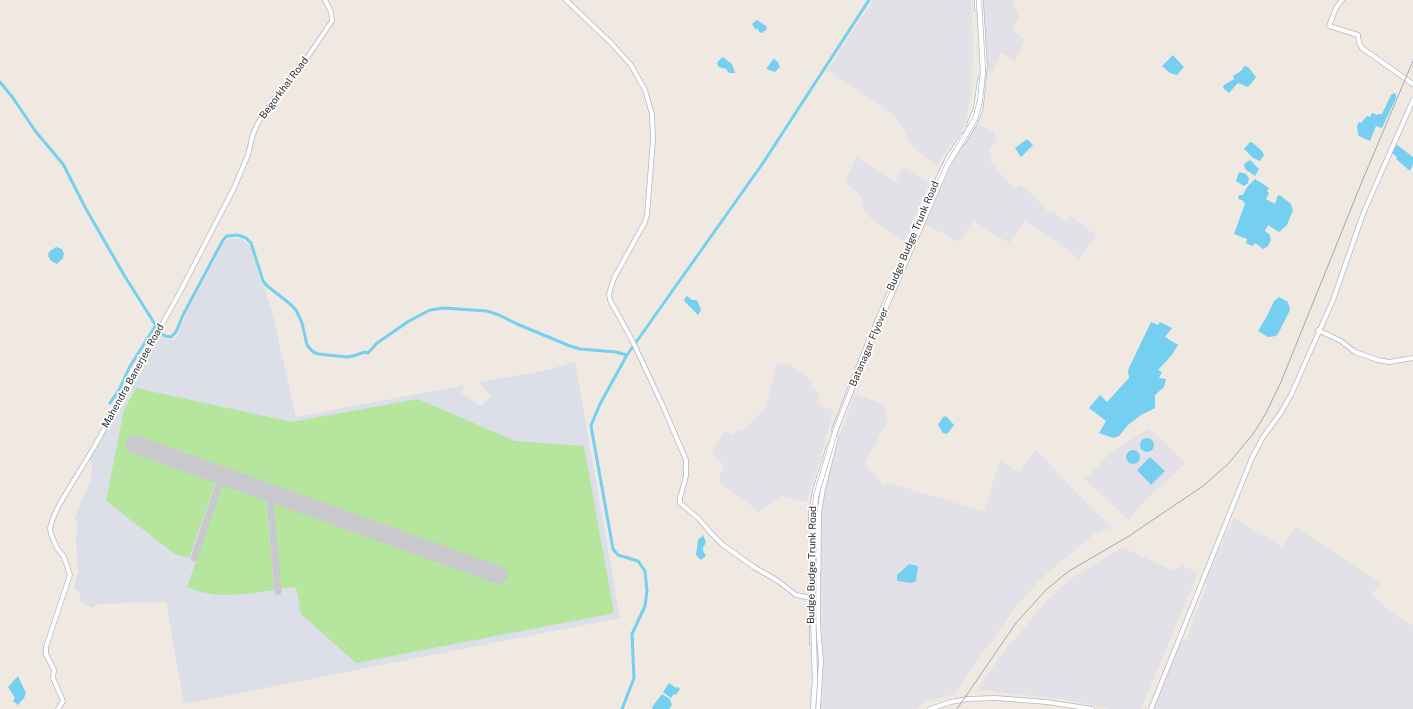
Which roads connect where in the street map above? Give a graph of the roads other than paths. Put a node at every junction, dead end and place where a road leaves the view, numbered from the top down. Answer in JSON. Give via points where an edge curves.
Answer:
{"nodes":[{"id":1,"x":325,"y":0,"type":"edge"},
{"id":2,"x":566,"y":0,"type":"edge"},
{"id":3,"x":979,"y":0,"type":"edge"},
{"id":4,"x":1342,"y":0,"type":"edge"},
{"id":5,"x":1413,"y":84,"type":"edge"},
{"id":6,"x":1413,"y":100,"type":"edge"},
{"id":7,"x":215,"y":223,"type":"joint"},
{"id":8,"x":1318,"y":330,"type":"junction"},
{"id":9,"x":1413,"y":358,"type":"edge"},
{"id":10,"x":810,"y":598,"type":"junction"},
{"id":11,"x":818,"y":598,"type":"junction"},
{"id":12,"x":58,"y":709,"type":"edge"},
{"id":13,"x":812,"y":709,"type":"edge"},
{"id":14,"x":818,"y":709,"type":"edge"},
{"id":15,"x":930,"y":709,"type":"edge"},
{"id":16,"x":1092,"y":709,"type":"edge"},
{"id":17,"x":1151,"y":709,"type":"edge"}],
"edges":[{"from":1,"to":7,"type":"street","name":"Begorkhal Road","via":[[332,21],[258,122],[236,185]]},
{"from":2,"to":10,"type":"street","via":[[631,65],[645,90],[652,114],[653,140],[647,215],[614,278],[609,294],[686,460],[686,476],[680,503],[723,544],[796,595]]},
{"from":3,"to":10,"type":"street","name":"Budge Budge Trunk Road","via":[[981,65],[976,108],[971,122],[937,180],[835,426],[812,502]]},
{"from":3,"to":11,"type":"street","name":"Budge Budge Trunk Road","via":[[986,66],[980,111],[974,126],[946,171],[838,430],[820,502]]},
{"from":3,"to":13,"type":"main road","name":"Batanagar Flyover","bridge":true,"via":[[983,71],[975,119],[947,166],[918,231],[843,411],[819,484],[813,529],[815,681]]},
{"from":4,"to":5,"type":"street","via":[[1329,26],[1356,33],[1362,48]]},
{"from":6,"to":8,"type":"street","via":[[1363,214],[1335,294]]},
{"from":7,"to":12,"type":"street","name":"Mahendra Banerjee Road","via":[[162,325],[59,505],[50,529],[70,575],[46,648],[46,654],[54,670],[53,678],[63,701]]},
{"from":8,"to":9,"type":"street","via":[[1341,341],[1355,352],[1378,360],[1389,362]]},
{"from":8,"to":17,"type":"street","via":[[1291,395],[1252,458]]},
{"from":10,"to":11,"type":"street"},
{"from":10,"to":13,"type":"street","name":"Budge Budge Trunk Road"},
{"from":11,"to":14,"type":"street","name":"Budge Budge Trunk Road","via":[[821,661]]},
{"from":15,"to":16,"type":"street","via":[[967,699],[996,698]]}]}
